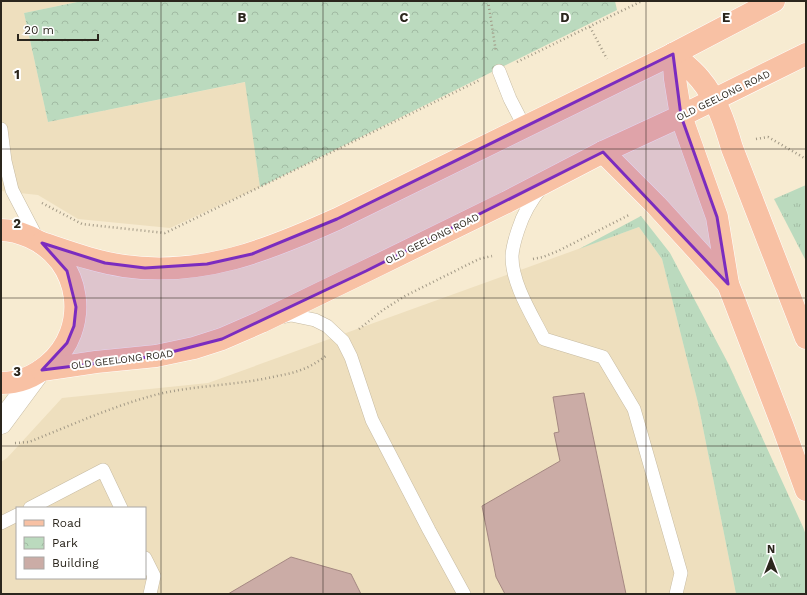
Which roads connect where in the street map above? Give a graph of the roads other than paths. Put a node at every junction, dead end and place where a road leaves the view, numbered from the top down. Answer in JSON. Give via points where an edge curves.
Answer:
{"nodes":[{"id":1,"x":774,"y":1,"type":"edge"},
{"id":2,"x":673,"y":54,"type":"junction"},
{"id":3,"x":806,"y":54,"type":"edge"},
{"id":4,"x":499,"y":71,"type":"road end"},
{"id":5,"x":714,"y":100,"type":"junction"},
{"id":6,"x":681,"y":116,"type":"junction"},
{"id":7,"x":524,"y":126,"type":"junction"},
{"id":8,"x":1,"y":129,"type":"edge"},
{"id":9,"x":603,"y":152,"type":"junction"},
{"id":10,"x":549,"y":179,"type":"junction"},
{"id":11,"x":1,"y":230,"type":"edge"},
{"id":12,"x":40,"y":241,"type":"junction"},
{"id":13,"x":728,"y":284,"type":"junction"},
{"id":14,"x":261,"y":322,"type":"junction"},
{"id":15,"x":806,"y":338,"type":"edge"},
{"id":16,"x":40,"y":372,"type":"junction"},
{"id":17,"x":1,"y":383,"type":"edge"},
{"id":18,"x":1,"y":423,"type":"edge"},
{"id":19,"x":806,"y":490,"type":"edge"},
{"id":20,"x":32,"y":507,"type":"edge"},
{"id":21,"x":121,"y":507,"type":"edge"},
{"id":22,"x":16,"y":515,"type":"edge"},
{"id":23,"x":1,"y":523,"type":"edge"},
{"id":24,"x":146,"y":560,"type":"edge"},
{"id":25,"x":150,"y":594,"type":"edge"},
{"id":26,"x":464,"y":594,"type":"edge"},
{"id":27,"x":676,"y":594,"type":"edge"}],
"edges":[{"from":1,"to":2,"type":"main road"},
{"from":2,"to":5,"type":"main road","via":[[699,77]]},
{"from":2,"to":6,"type":"main road"},
{"from":2,"to":7,"type":"main road"},
{"from":3,"to":5,"type":"main road","name":"OLD GEELONG ROAD"},
{"from":4,"to":7,"type":"lane"},
{"from":5,"to":6,"type":"main road","name":"OLD GEELONG ROAD"},
{"from":5,"to":15,"type":"main road"},
{"from":6,"to":9,"type":"main road","name":"OLD GEELONG ROAD"},
{"from":6,"to":13,"type":"main road","via":[[716,217]]},
{"from":7,"to":12,"type":"main road","via":[[337,219],[292,240],[252,254],[207,264],[145,268],[105,263]]},
{"from":8,"to":12,"type":"lane","via":[[10,182]]},
{"from":9,"to":10,"type":"main road","name":"OLD GEELONG ROAD"},
{"from":9,"to":13,"type":"main road","via":[[656,205]]},
{"from":10,"to":14,"type":"main road","name":"OLD GEELONG ROAD"},
{"from":10,"to":27,"type":"lane","via":[[522,217],[512,258],[514,273],[544,339],[603,358],[634,409],[681,573]]},
{"from":11,"to":12,"type":"main road","via":[[23,233]]},
{"from":12,"to":16,"type":"main road","via":[[57,255],[67,271],[74,288],[76,307],[74,326],[67,343],[56,358]]},
{"from":13,"to":19,"type":"main road"},
{"from":14,"to":16,"type":"main road","name":"OLD GEELONG ROAD","via":[[222,339],[173,353]]},
{"from":14,"to":26,"type":"lane","via":[[290,315],[315,320],[327,326],[343,341],[372,420]]},
{"from":16,"to":17,"type":"main road","via":[[23,380]]},
{"from":16,"to":18,"type":"street"},
{"from":20,"to":21,"type":"lane","via":[[103,470]]},
{"from":22,"to":23,"type":"lane"},
{"from":24,"to":25,"type":"lane","via":[[154,576]]}]}
